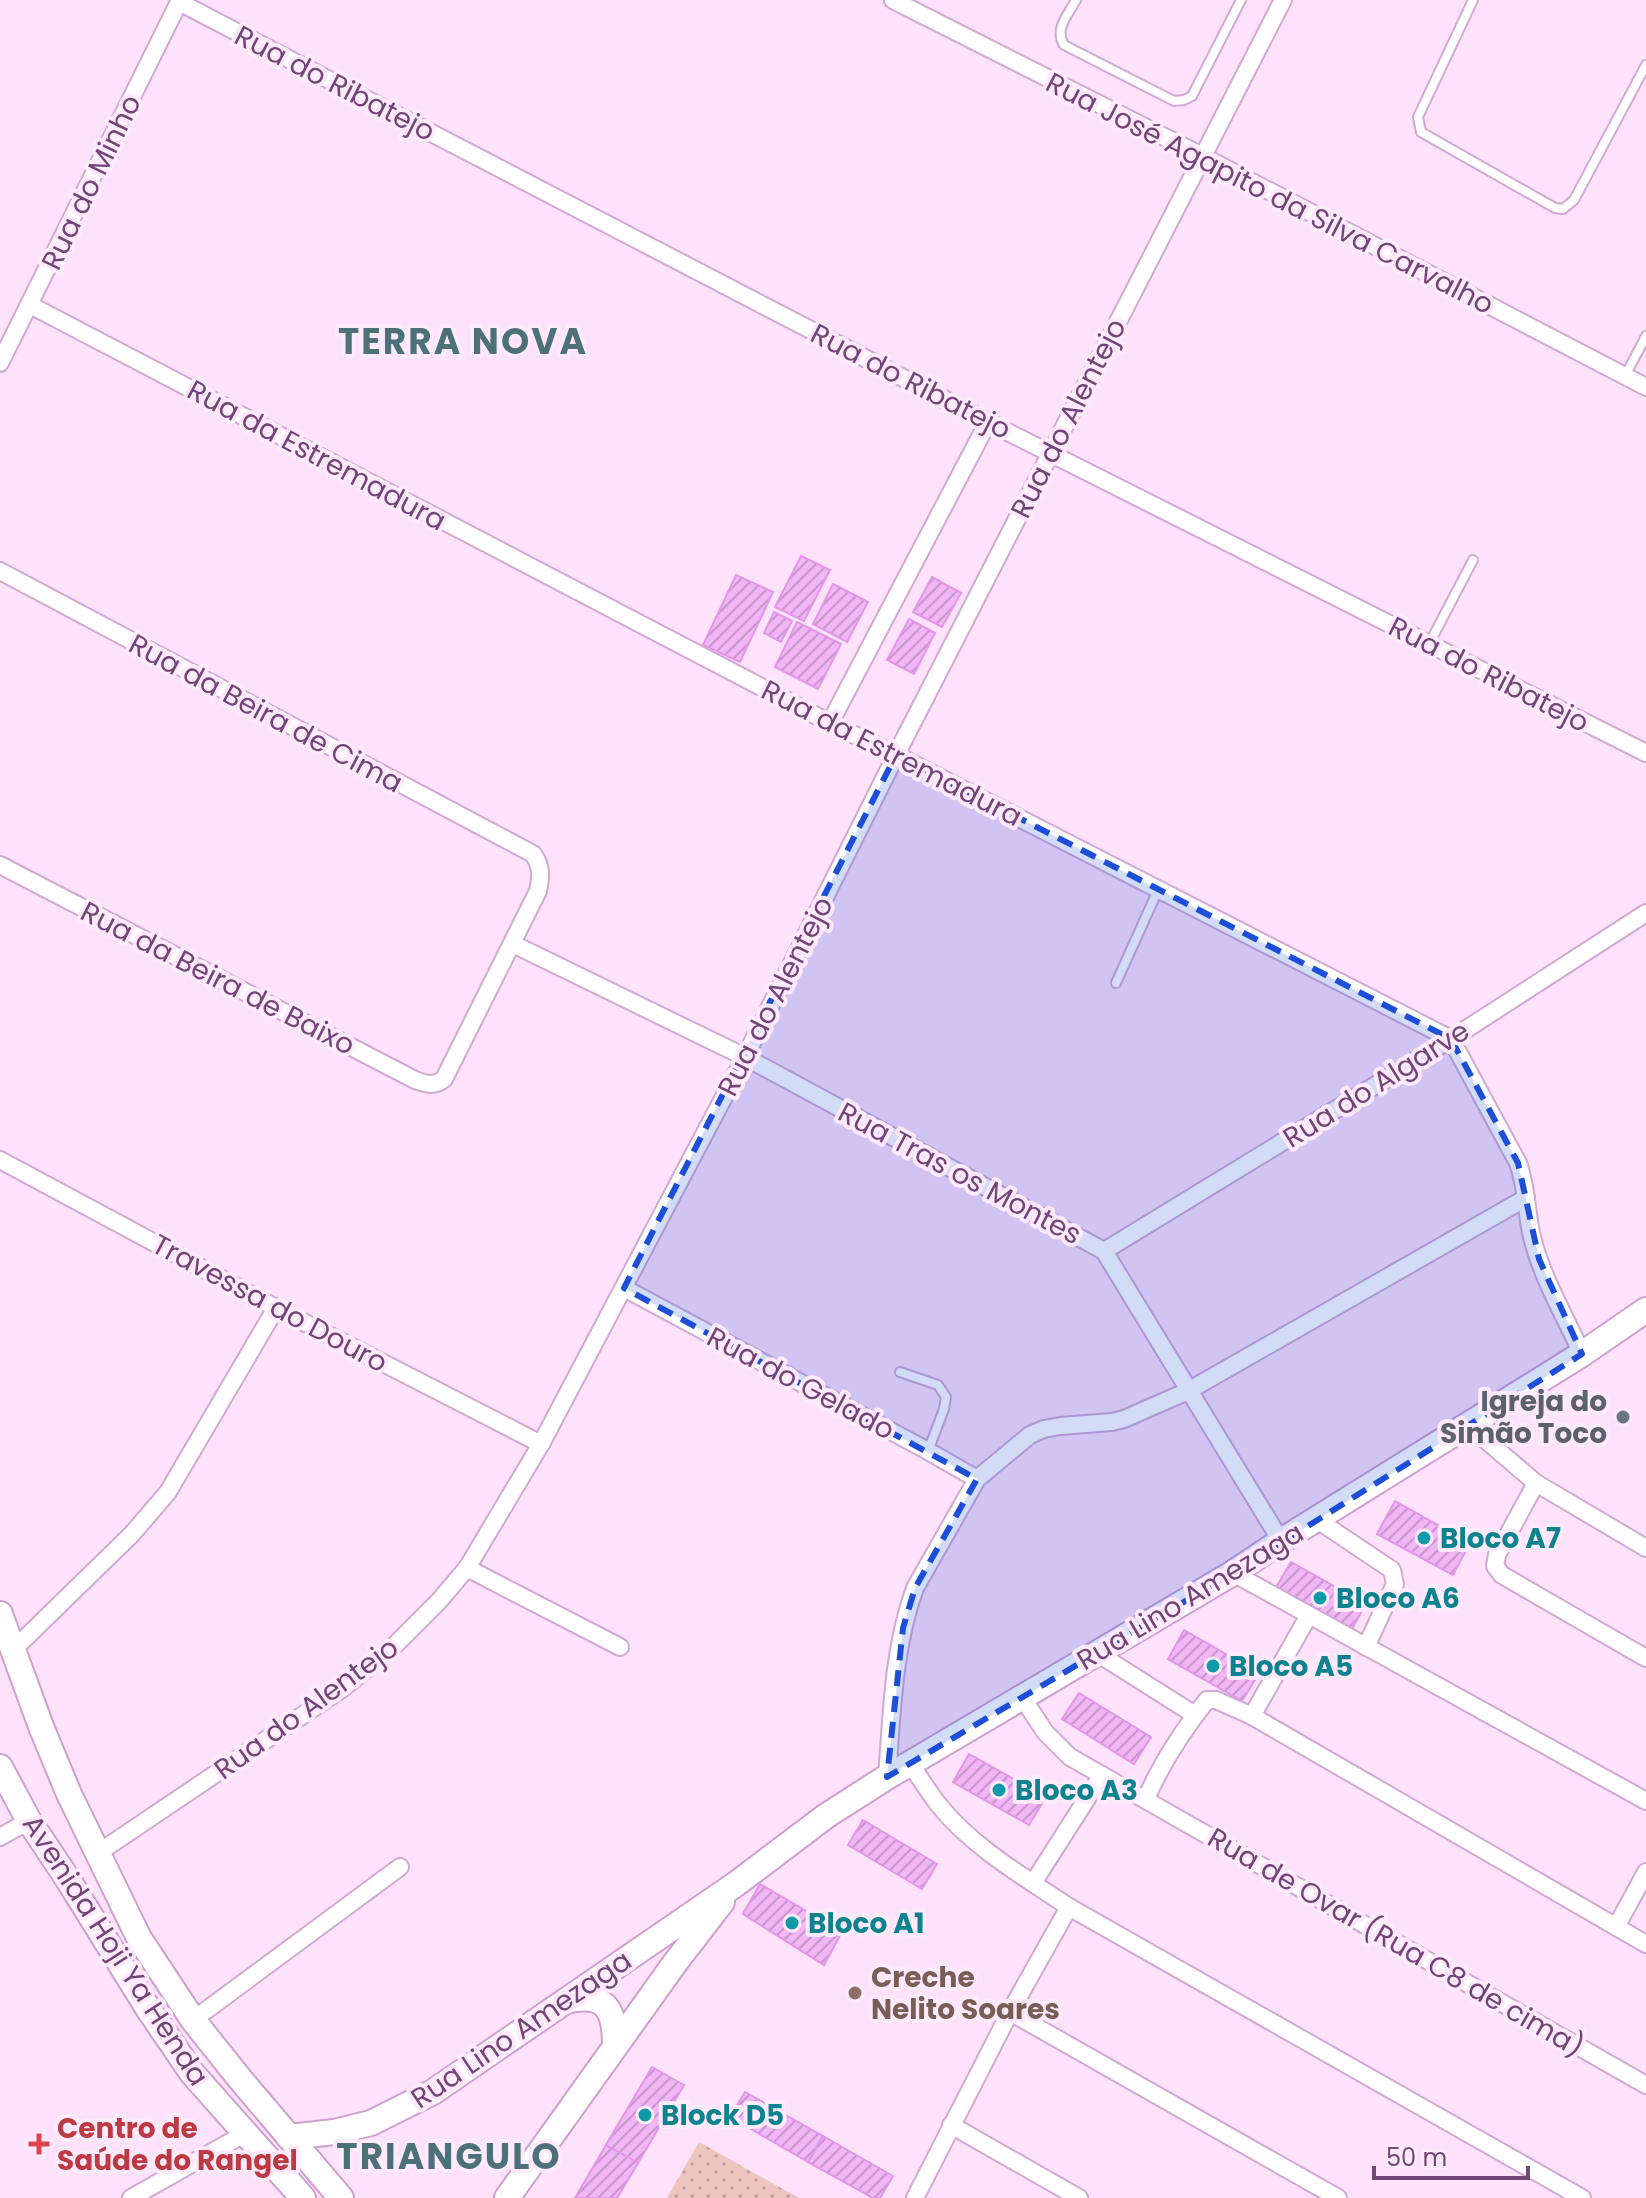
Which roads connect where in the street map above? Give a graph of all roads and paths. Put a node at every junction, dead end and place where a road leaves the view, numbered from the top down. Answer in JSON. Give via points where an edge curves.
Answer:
{"nodes":[{"id":1,"x":893,"y":0,"type":"edge"},
{"id":2,"x":1076,"y":0,"type":"edge"},
{"id":3,"x":1241,"y":0,"type":"edge"},
{"id":4,"x":1283,"y":0,"type":"edge"},
{"id":5,"x":1473,"y":0,"type":"edge"},
{"id":6,"x":180,"y":1,"type":"edge"},
{"id":7,"x":1646,"y":65,"type":"edge"},
{"id":8,"x":1202,"y":156,"type":"junction"},
{"id":9,"x":30,"y":305,"type":"junction"},
{"id":10,"x":1646,"y":336,"type":"edge"},
{"id":11,"x":0,"y":363,"type":"edge"},
{"id":12,"x":1625,"y":376,"type":"junction"},
{"id":13,"x":1646,"y":387,"type":"edge"},
{"id":14,"x":988,"y":422,"type":"junction"},
{"id":15,"x":1050,"y":453,"type":"junction"},
{"id":16,"x":1473,"y":560,"type":"dead end"},
{"id":17,"x":0,"y":571,"type":"edge"},
{"id":18,"x":1429,"y":644,"type":"junction"},
{"id":19,"x":830,"y":723,"type":"junction"},
{"id":20,"x":1646,"y":753,"type":"edge"},
{"id":21,"x":896,"y":755,"type":"junction"},
{"id":22,"x":0,"y":865,"type":"edge"},
{"id":23,"x":1159,"y":889,"type":"junction"},
{"id":24,"x":1646,"y":913,"type":"edge"},
{"id":25,"x":513,"y":944,"type":"junction"},
{"id":26,"x":1116,"y":983,"type":"dead end"},
{"id":27,"x":1451,"y":1039,"type":"junction"},
{"id":28,"x":745,"y":1057,"type":"junction"},
{"id":29,"x":0,"y":1160,"type":"edge"},
{"id":30,"x":1526,"y":1198,"type":"junction"},
{"id":31,"x":1104,"y":1251,"type":"junction"},
{"id":32,"x":624,"y":1288,"type":"junction"},
{"id":33,"x":276,"y":1308,"type":"junction"},
{"id":34,"x":1646,"y":1310,"type":"edge"},
{"id":35,"x":1582,"y":1354,"type":"junction"},
{"id":36,"x":900,"y":1372,"type":"dead end"},
{"id":37,"x":1188,"y":1391,"type":"junction"},
{"id":38,"x":1468,"y":1425,"type":"junction"},
{"id":39,"x":541,"y":1444,"type":"junction"},
{"id":40,"x":928,"y":1451,"type":"junction"},
{"id":41,"x":977,"y":1479,"type":"junction"},
{"id":42,"x":1536,"y":1483,"type":"junction"},
{"id":43,"x":1316,"y":1519,"type":"junction"},
{"id":44,"x":1281,"y":1541,"type":"junction"},
{"id":45,"x":1646,"y":1548,"type":"edge"},
{"id":46,"x":467,"y":1568,"type":"junction"},
{"id":47,"x":1233,"y":1573,"type":"junction"},
{"id":48,"x":0,"y":1614,"type":"edge"},
{"id":49,"x":1309,"y":1615,"type":"junction"},
{"id":50,"x":620,"y":1647,"type":"dead end"},
{"id":51,"x":1366,"y":1647,"type":"junction"},
{"id":52,"x":13,"y":1650,"type":"junction"},
{"id":53,"x":1097,"y":1653,"type":"junction"},
{"id":54,"x":1646,"y":1658,"type":"edge"},
{"id":55,"x":1022,"y":1697,"type":"junction"},
{"id":56,"x":1195,"y":1715,"type":"junction"},
{"id":57,"x":1252,"y":1716,"type":"junction"},
{"id":58,"x":910,"y":1763,"type":"junction"},
{"id":59,"x":0,"y":1767,"type":"edge"},
{"id":60,"x":1102,"y":1775,"type":"junction"},
{"id":61,"x":887,"y":1777,"type":"junction"},
{"id":62,"x":1146,"y":1799,"type":"junction"},
{"id":63,"x":1646,"y":1801,"type":"edge"},
{"id":64,"x":29,"y":1821,"type":"junction"},
{"id":65,"x":0,"y":1837,"type":"edge"},
{"id":66,"x":98,"y":1853,"type":"junction"},
{"id":67,"x":400,"y":1867,"type":"dead end"},
{"id":68,"x":1646,"y":1872,"type":"edge"},
{"id":69,"x":1033,"y":1883,"type":"junction"},
{"id":70,"x":736,"y":1884,"type":"junction"},
{"id":71,"x":1069,"y":1907,"type":"junction"},
{"id":72,"x":1616,"y":1927,"type":"junction"},
{"id":73,"x":1646,"y":1944,"type":"edge"},
{"id":74,"x":564,"y":2001,"type":"junction"},
{"id":75,"x":1010,"y":2012,"type":"junction"},
{"id":76,"x":193,"y":2020,"type":"junction"},
{"id":77,"x":615,"y":2046,"type":"junction"},
{"id":78,"x":1646,"y":2085,"type":"edge"},
{"id":79,"x":951,"y":2125,"type":"junction"},
{"id":80,"x":246,"y":2133,"type":"junction"},
{"id":81,"x":289,"y":2137,"type":"junction"},
{"id":82,"x":131,"y":2198,"type":"edge"},
{"id":83,"x":303,"y":2198,"type":"edge"},
{"id":84,"x":341,"y":2198,"type":"edge"},
{"id":85,"x":507,"y":2198,"type":"edge"},
{"id":86,"x":915,"y":2198,"type":"edge"},
{"id":87,"x":1079,"y":2198,"type":"edge"},
{"id":88,"x":1338,"y":2198,"type":"edge"},
{"id":89,"x":1582,"y":2198,"type":"edge"}],
"edges":[{"from":1,"to":8,"type":"street","name":"Rua José Agapito da Silva Carvalho"},
{"from":2,"to":3,"type":"lane","via":[[1060,29],[1064,45],[1174,101],[1192,96]]},
{"from":4,"to":8,"type":"street","name":"Rua do Alentejo"},
{"from":5,"to":7,"type":"lane","via":[[1418,117],[1421,132],[1555,208],[1563,209],[1574,200]]},
{"from":6,"to":9,"type":"street","name":"Rua do Minho"},
{"from":6,"to":14,"type":"street","name":"Rua do Ribatejo"},
{"from":8,"to":12,"type":"street","name":"Rua José Agapito da Silva Carvalho"},
{"from":8,"to":15,"type":"street","name":"Rua do Alentejo"},
{"from":9,"to":11,"type":"street","name":"Rua do Minho"},
{"from":9,"to":19,"type":"street","name":"Rua da Estremadura"},
{"from":10,"to":12,"type":"lane"},
{"from":12,"to":13,"type":"street","name":"Rua José Agapito da Silva Carvalho"},
{"from":14,"to":15,"type":"street","name":"Rua do Ribatejo"},
{"from":14,"to":19,"type":"street"},
{"from":15,"to":18,"type":"street","name":"Rua do Ribatejo"},
{"from":15,"to":21,"type":"street","name":"Rua do Alentejo"},
{"from":16,"to":18,"type":"lane"},
{"from":17,"to":25,"type":"street","name":"Rua da Beira de Cima","via":[[533,854],[540,870],[538,891]]},
{"from":18,"to":20,"type":"street","name":"Rua do Ribatejo"},
{"from":19,"to":21,"type":"street","name":"Rua da Estremadura"},
{"from":21,"to":23,"type":"street","name":"Rua da Estremadura"},
{"from":21,"to":28,"type":"street","name":"Rua do Alentejo"},
{"from":22,"to":25,"type":"street","name":"Rua da Beira de Baixo","via":[[427,1085],[444,1079]]},
{"from":23,"to":26,"type":"lane"},
{"from":23,"to":27,"type":"street","name":"Rua da Estremadura"},
{"from":24,"to":27,"type":"street","name":"Rua do Algarve"},
{"from":25,"to":28,"type":"street","name":"Rua Tras os Montes"},
{"from":27,"to":30,"type":"street","via":[[1518,1163]]},
{"from":27,"to":31,"type":"street","name":"Rua do Algarve"},
{"from":28,"to":31,"type":"street","name":"Rua Tras os Montes"},
{"from":28,"to":32,"type":"street","name":"Rua do Alentejo"},
{"from":29,"to":33,"type":"street","name":"Travessa do Douro"},
{"from":30,"to":35,"type":"street","via":[[1539,1259]]},
{"from":30,"to":37,"type":"street"},
{"from":31,"to":37,"type":"street","name":"Rua Tras os Montes"},
{"from":32,"to":39,"type":"street","name":"Rua do Alentejo"},
{"from":32,"to":40,"type":"street","name":"Rua do Gelado"},
{"from":33,"to":39,"type":"street","name":"Travessa do Douro"},
{"from":33,"to":52,"type":"street","via":[[168,1492]]},
{"from":34,"to":35,"type":"street","name":"Rua Lino Amezaga"},
{"from":35,"to":38,"type":"street","name":"Rua Lino Amezaga"},
{"from":36,"to":40,"type":"lane","via":[[938,1385],[946,1397]]},
{"from":37,"to":41,"type":"street","via":[[1124,1419],[1030,1435]]},
{"from":37,"to":44,"type":"street","name":"Rua Tras os Montes"},
{"from":38,"to":42,"type":"street"},
{"from":38,"to":43,"type":"street","name":"Rua Lino Amezaga"},
{"from":39,"to":46,"type":"street","name":"Rua do Alentejo"},
{"from":40,"to":41,"type":"street","name":"Rua do Gelado"},
{"from":41,"to":61,"type":"street","via":[[907,1608]]},
{"from":42,"to":45,"type":"street"},
{"from":42,"to":54,"type":"street","via":[[1495,1566],[1502,1575]]},
{"from":43,"to":44,"type":"street","name":"Rua Lino Amezaga"},
{"from":43,"to":51,"type":"street","via":[[1392,1570],[1395,1584]]},
{"from":44,"to":47,"type":"street","name":"Rua Lino Amezaga"},
{"from":46,"to":50,"type":"street"},
{"from":46,"to":66,"type":"street","name":"Rua do Alentejo","via":[[394,1646],[343,1688]]},
{"from":47,"to":49,"type":"street"},
{"from":47,"to":53,"type":"street","name":"Rua Lino Amezaga"},
{"from":48,"to":52,"type":"street","name":"Avenida Hoji Ya Henda"},
{"from":49,"to":51,"type":"street"},
{"from":49,"to":57,"type":"street"},
{"from":51,"to":63,"type":"street"},
{"from":52,"to":66,"type":"street","name":"Avenida Hoji Ya Henda","via":[[47,1742]]},
{"from":53,"to":55,"type":"street","name":"Rua Lino Amezaga"},
{"from":53,"to":56,"type":"street"},
{"from":55,"to":58,"type":"street","name":"Rua Lino Amezaga"},
{"from":55,"to":60,"type":"street","name":"Rua de Ovar (Rua C8 de cima)","via":[[1070,1757]]},
{"from":56,"to":57,"type":"street","via":[[1207,1700],[1216,1700]]},
{"from":56,"to":62,"type":"street"},
{"from":57,"to":72,"type":"street"},
{"from":58,"to":61,"type":"street","name":"Rua Lino Amezaga"},
{"from":58,"to":69,"type":"street","via":[[962,1829]]},
{"from":59,"to":64,"type":"street","name":"Avenida Hoji Ya Henda"},
{"from":60,"to":62,"type":"street","name":"Rua de Ovar (Rua C8 de cima)"},
{"from":60,"to":69,"type":"street"},
{"from":61,"to":70,"type":"street","name":"Rua Lino Amezaga"},
{"from":62,"to":78,"type":"street","name":"Rua de Ovar (Rua C8 de cima)"},
{"from":64,"to":65,"type":"street"},
{"from":64,"to":80,"type":"street","name":"Avenida Hoji Ya Henda","via":[[192,2073]]},
{"from":66,"to":76,"type":"street","name":"Avenida Hoji Ya Henda","via":[[139,1938]]},
{"from":67,"to":76,"type":"street"},
{"from":68,"to":72,"type":"street"},
{"from":69,"to":71,"type":"street"},
{"from":70,"to":74,"type":"street","name":"Rua Lino Amezaga"},
{"from":70,"to":77,"type":"street","name":"Rua Lino Amezaga"},
{"from":71,"to":75,"type":"street"},
{"from":71,"to":89,"type":"street"},
{"from":72,"to":73,"type":"street"},
{"from":74,"to":77,"type":"street","via":[[596,1999],[609,2009]]},
{"from":74,"to":81,"type":"street","name":"Rua Lino Amezaga","via":[[404,2108],[371,2123]]},
{"from":75,"to":79,"type":"street"},
{"from":75,"to":88,"type":"street"},
{"from":76,"to":81,"type":"street","name":"Avenida Hoji Ya Henda"},
{"from":77,"to":85,"type":"street","name":"Rua Lino Amezaga"},
{"from":79,"to":86,"type":"street"},
{"from":79,"to":87,"type":"street"},
{"from":80,"to":82,"type":"street"},
{"from":80,"to":83,"type":"street","name":"Avenida Hoji Ya Henda"},
{"from":81,"to":84,"type":"street","name":"Avenida Hoji Ya Henda"}]}
